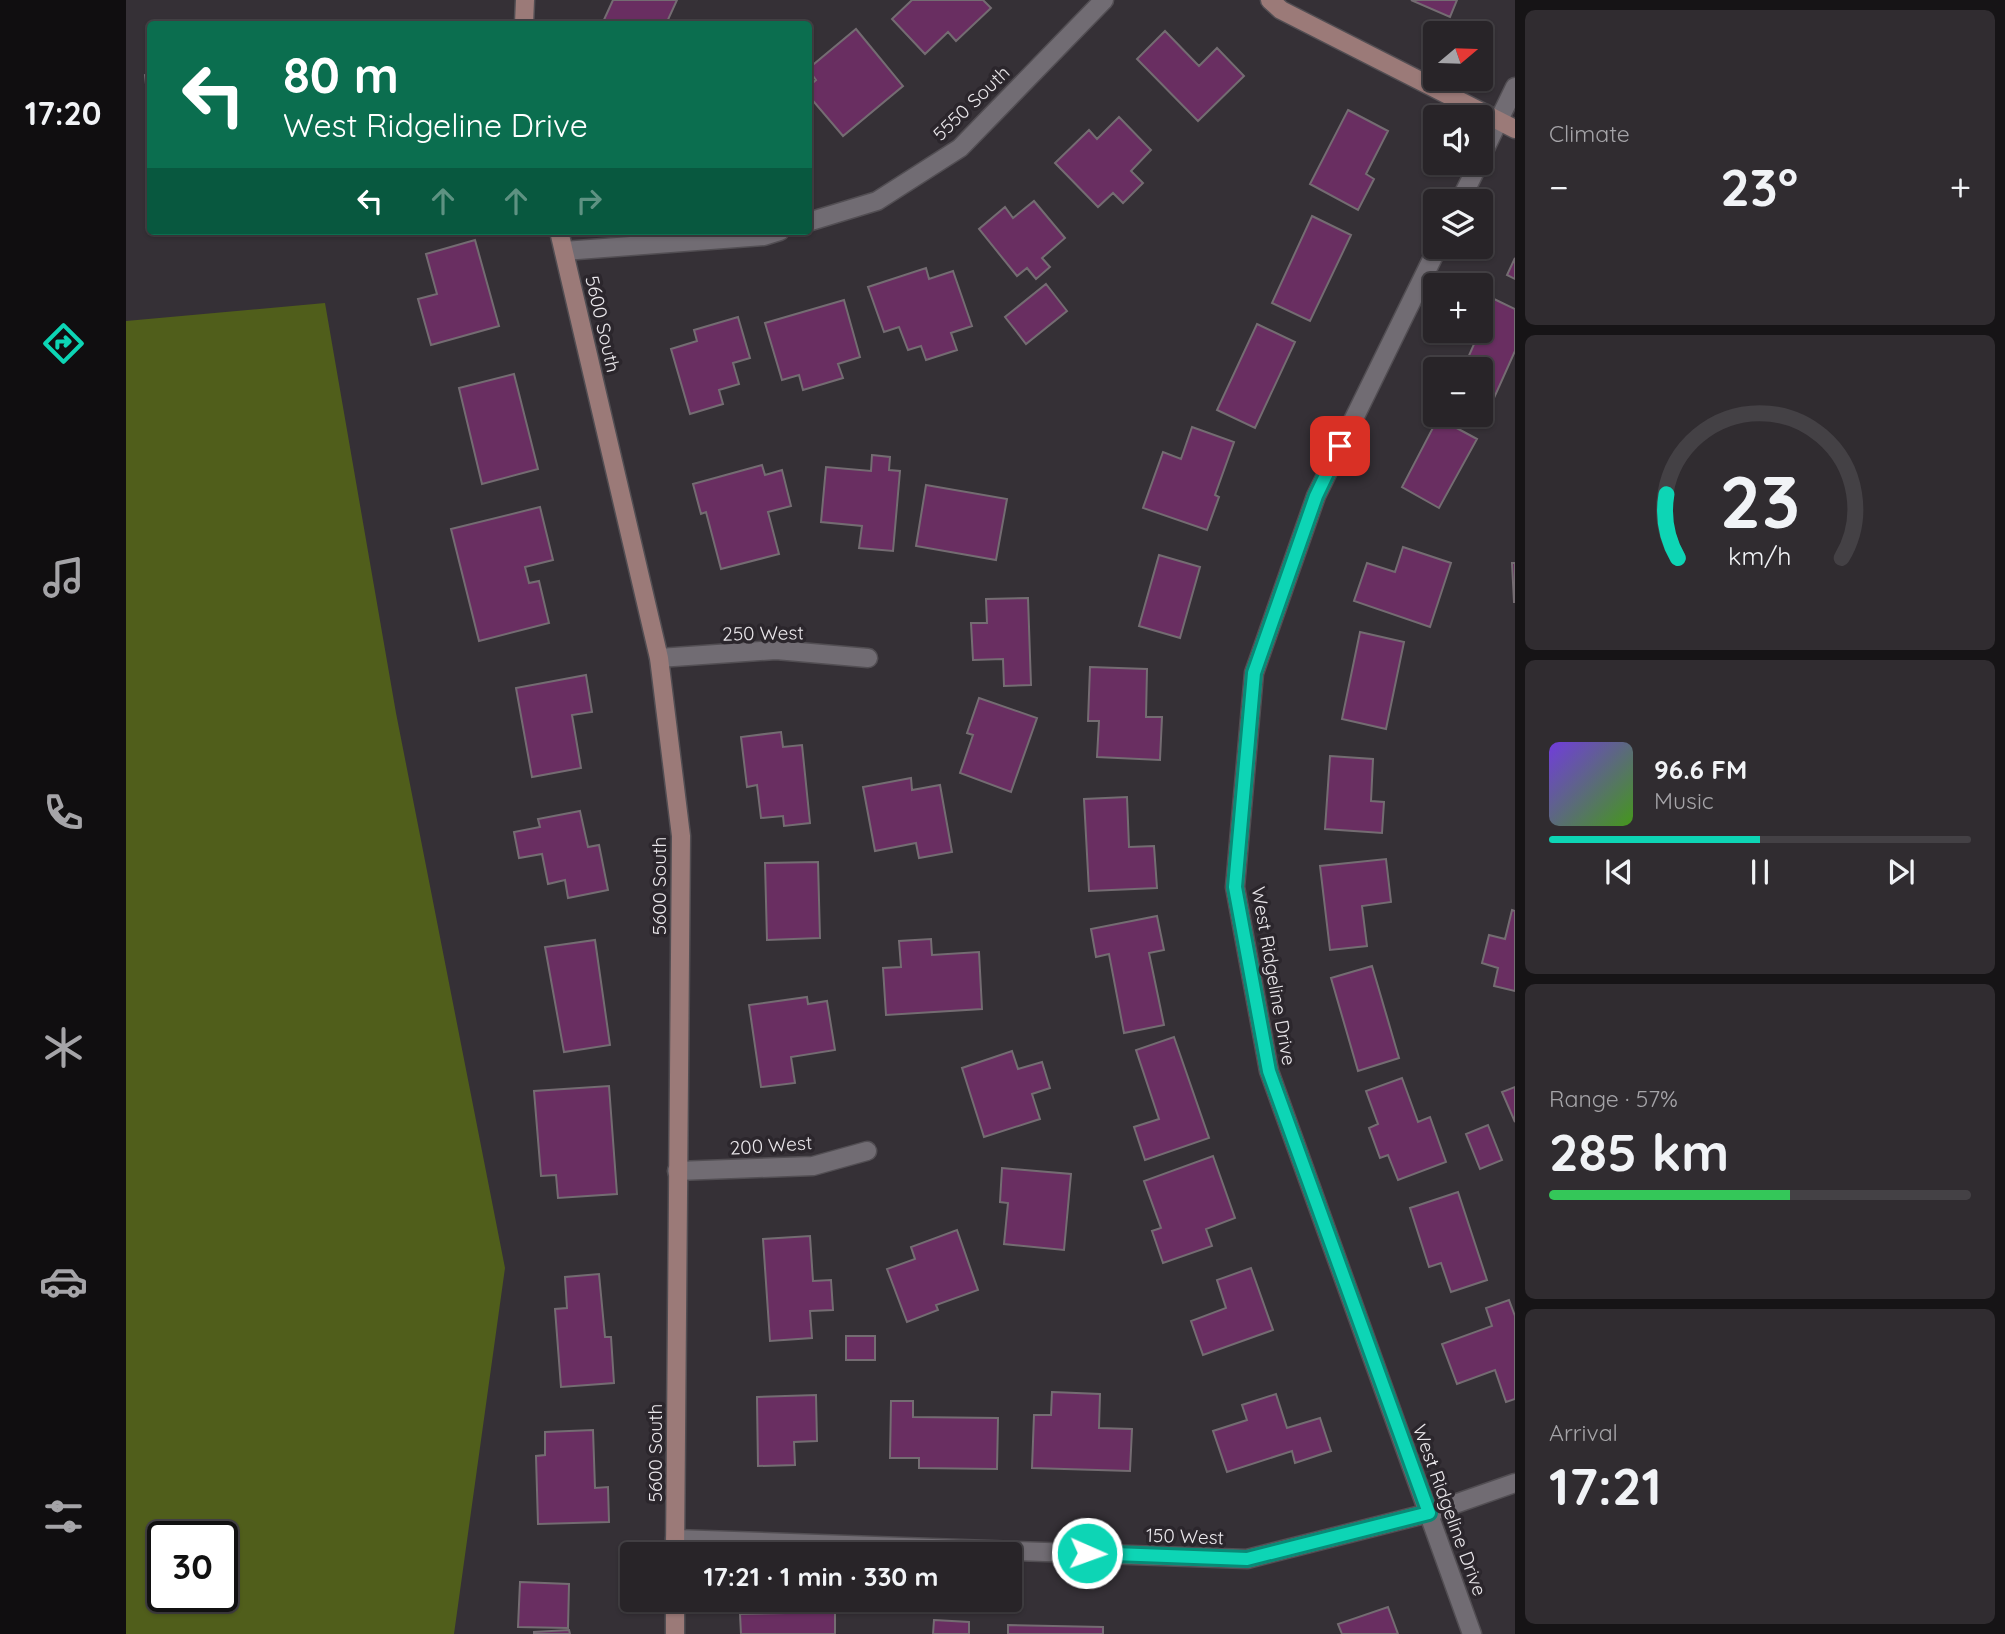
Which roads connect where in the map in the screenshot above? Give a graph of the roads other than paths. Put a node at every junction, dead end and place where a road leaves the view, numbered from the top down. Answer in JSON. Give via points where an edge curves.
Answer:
{"nodes":[{"id":1,"x":526,"y":0,"type":"edge"},
{"id":2,"x":1104,"y":0,"type":"edge"},
{"id":3,"x":1270,"y":0,"type":"edge"},
{"id":4,"x":524,"y":21,"type":"edge"},
{"id":5,"x":1515,"y":87,"type":"edge"},
{"id":6,"x":1506,"y":126,"type":"edge"},
{"id":7,"x":1493,"y":144,"type":"edge"},
{"id":8,"x":812,"y":221,"type":"edge"},
{"id":9,"x":560,"y":235,"type":"edge"},
{"id":10,"x":767,"y":235,"type":"edge"},
{"id":11,"x":564,"y":251,"type":"junction"},
{"id":12,"x":1432,"y":259,"type":"edge"},
{"id":13,"x":659,"y":658,"type":"junction"},
{"id":14,"x":868,"y":658,"type":"dead end"},
{"id":15,"x":867,"y":1151,"type":"dead end"},
{"id":16,"x":677,"y":1171,"type":"junction"},
{"id":17,"x":1515,"y":1483,"type":"edge"},
{"id":18,"x":1429,"y":1513,"type":"junction"},
{"id":19,"x":675,"y":1542,"type":"edge"},
{"id":20,"x":1022,"y":1554,"type":"edge"},
{"id":21,"x":675,"y":1612,"type":"edge"},
{"id":22,"x":675,"y":1634,"type":"edge"},
{"id":23,"x":1472,"y":1634,"type":"edge"}],
"edges":[{"from":1,"to":4,"type":"main road"},
{"from":2,"to":8,"type":"street","name":"5550 South","via":[[960,148],[877,201]]},
{"from":3,"to":6,"type":"main road","via":[[1281,10]]},
{"from":5,"to":6,"type":"street"},
{"from":6,"to":7,"type":"street"},
{"from":9,"to":11,"type":"main road","name":"5600 South"},
{"from":10,"to":11,"type":"street"},
{"from":11,"to":13,"type":"main road","name":"5600 South"},
{"from":12,"to":18,"type":"street","name":"West Ridgeline Drive","via":[[1316,496],[1254,673],[1235,887],[1269,1071]]},
{"from":13,"to":14,"type":"street","name":"250 West","via":[[776,650]]},
{"from":13,"to":16,"type":"main road","name":"5600 South","via":[[681,836]]},
{"from":15,"to":16,"type":"street","name":"200 West","via":[[813,1166]]},
{"from":16,"to":19,"type":"main road","name":"5600 South"},
{"from":17,"to":18,"type":"street","name":"150 West"},
{"from":18,"to":20,"type":"street","name":"150 West","via":[[1247,1559]]},
{"from":18,"to":23,"type":"street","name":"West Ridgeline Drive"},
{"from":21,"to":22,"type":"main road"}]}
